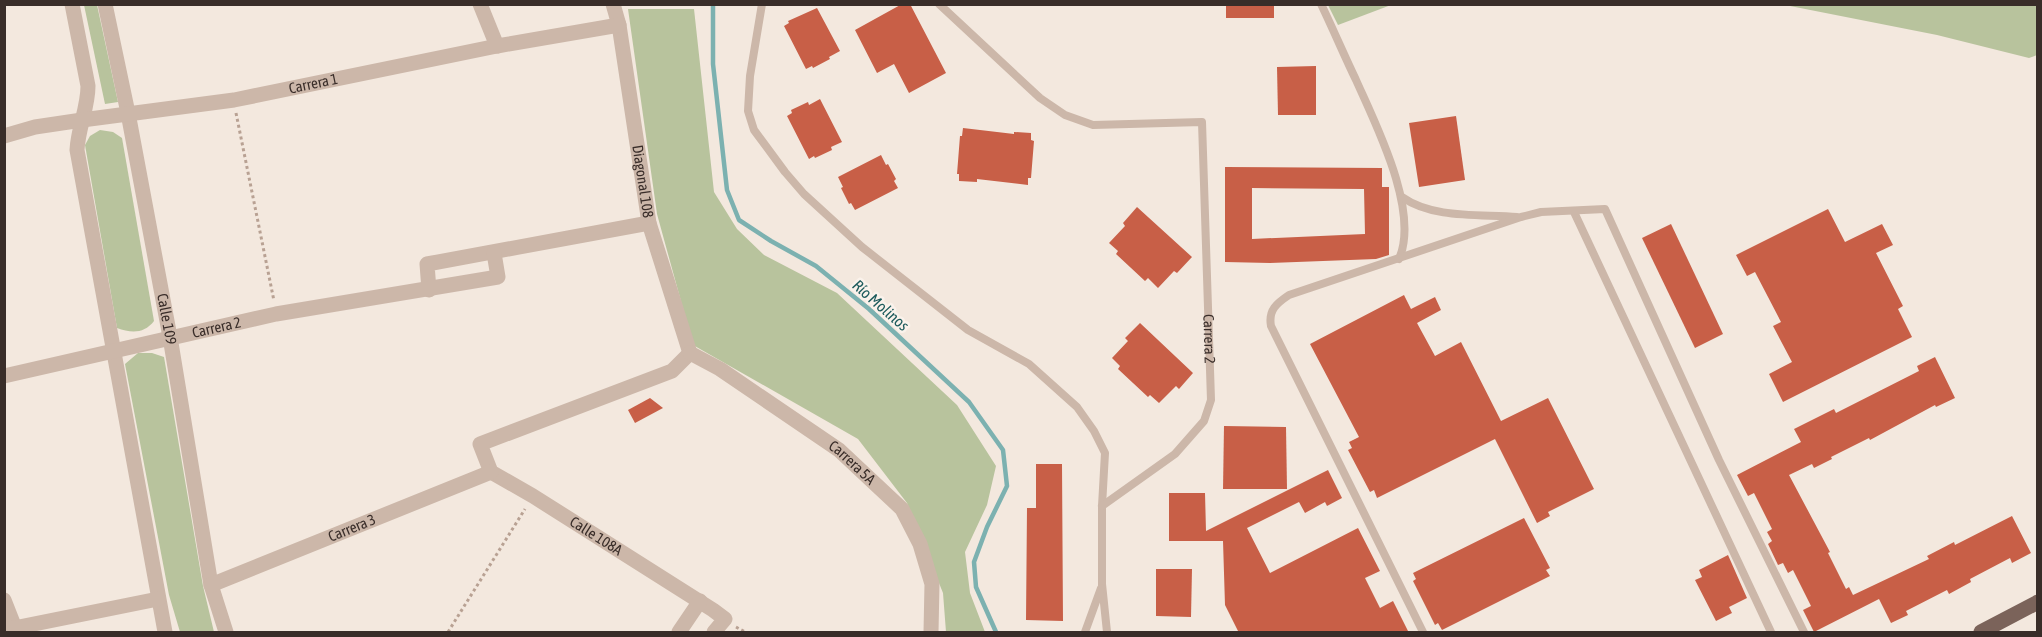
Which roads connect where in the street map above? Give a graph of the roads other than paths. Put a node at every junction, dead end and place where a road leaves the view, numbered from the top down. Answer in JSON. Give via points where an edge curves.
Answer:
{"nodes":[{"id":1,"x":72,"y":4,"type":"edge"},
{"id":2,"x":105,"y":4,"type":"edge"},
{"id":3,"x":480,"y":4,"type":"edge"},
{"id":4,"x":613,"y":4,"type":"edge"},
{"id":5,"x":762,"y":4,"type":"edge"},
{"id":6,"x":939,"y":4,"type":"edge"},
{"id":7,"x":1321,"y":4,"type":"edge"},
{"id":8,"x":619,"y":25,"type":"junction"},
{"id":9,"x":497,"y":46,"type":"junction"},
{"id":10,"x":128,"y":113,"type":"junction"},
{"id":11,"x":82,"y":120,"type":"junction"},
{"id":12,"x":4,"y":136,"type":"edge"},
{"id":13,"x":1402,"y":198,"type":"junction"},
{"id":14,"x":1574,"y":212,"type":"junction"},
{"id":15,"x":1521,"y":217,"type":"junction"},
{"id":16,"x":649,"y":223,"type":"junction"},
{"id":17,"x":494,"y":253,"type":"junction"},
{"id":18,"x":1399,"y":259,"type":"junction"},
{"id":19,"x":429,"y":290,"type":"junction"},
{"id":20,"x":170,"y":337,"type":"junction"},
{"id":21,"x":113,"y":350,"type":"junction"},
{"id":22,"x":690,"y":353,"type":"junction"},
{"id":23,"x":4,"y":376,"type":"edge"},
{"id":24,"x":491,"y":472,"type":"junction"},
{"id":25,"x":1102,"y":506,"type":"junction"},
{"id":26,"x":1102,"y":584,"type":"junction"},
{"id":27,"x":211,"y":585,"type":"junction"},
{"id":28,"x":158,"y":599,"type":"junction"},
{"id":29,"x":4,"y":600,"type":"edge"},
{"id":30,"x":700,"y":601,"type":"junction"},
{"id":31,"x":2037,"y":602,"type":"edge"},
{"id":32,"x":10,"y":629,"type":"edge"},
{"id":33,"x":165,"y":633,"type":"edge"},
{"id":34,"x":226,"y":633,"type":"edge"},
{"id":35,"x":680,"y":633,"type":"edge"},
{"id":36,"x":714,"y":633,"type":"edge"},
{"id":37,"x":931,"y":633,"type":"edge"},
{"id":38,"x":1085,"y":633,"type":"edge"},
{"id":39,"x":1107,"y":633,"type":"edge"},
{"id":40,"x":1423,"y":633,"type":"edge"},
{"id":41,"x":1771,"y":633,"type":"edge"},
{"id":42,"x":1804,"y":633,"type":"edge"},
{"id":43,"x":1981,"y":633,"type":"edge"}],
"edges":[{"from":1,"to":11,"type":"street","via":[[88,86]]},
{"from":2,"to":10,"type":"street","name":"Calle 109"},
{"from":3,"to":9,"type":"street"},
{"from":4,"to":8,"type":"street","name":"Diagonal 108"},
{"from":5,"to":25,"type":"lane","via":[[750,76],[748,111],[754,130],[804,194],[862,247],[968,330],[1029,364],[1077,407],[1105,453]]},
{"from":6,"to":25,"type":"lane","name":"Carrera 2","via":[[1040,98],[1065,115],[1093,125],[1202,122],[1211,400],[1204,421],[1175,454]]},
{"from":7,"to":13,"type":"lane","via":[[1383,138]]},
{"from":8,"to":9,"type":"street","name":"Carrera 1"},
{"from":8,"to":16,"type":"street","name":"Diagonal 108"},
{"from":9,"to":10,"type":"street","name":"Carrera 1","via":[[234,100]]},
{"from":10,"to":11,"type":"street","name":"Carrera 1"},
{"from":10,"to":20,"type":"street","name":"Calle 109"},
{"from":11,"to":12,"type":"street","name":"Carrera 1"},
{"from":11,"to":21,"type":"street","via":[[77,150]]},
{"from":13,"to":15,"type":"lane","via":[[1430,211]]},
{"from":13,"to":18,"type":"lane","via":[[1405,244]]},
{"from":14,"to":15,"type":"lane","via":[[1541,212]]},
{"from":14,"to":41,"type":"lane"},
{"from":14,"to":42,"type":"lane","via":[[1605,209],[1719,460]]},
{"from":15,"to":18,"type":"lane"},
{"from":16,"to":17,"type":"street"},
{"from":16,"to":22,"type":"street","name":"Diagonal 108"},
{"from":17,"to":19,"type":"street","via":[[427,264]]},
{"from":17,"to":19,"type":"street","name":"Carrera 2","via":[[498,277]]},
{"from":18,"to":40,"type":"lane","via":[[1289,295],[1277,303],[1270,319]]},
{"from":19,"to":20,"type":"street","name":"Carrera 2","via":[[276,314]]},
{"from":20,"to":21,"type":"street","name":"Carrera 2"},
{"from":20,"to":27,"type":"street","name":"Calle 109"},
{"from":21,"to":23,"type":"street","name":"Carrera 2"},
{"from":21,"to":28,"type":"street"},
{"from":22,"to":24,"type":"street","via":[[672,371],[480,444]]},
{"from":22,"to":37,"type":"street","name":"Carrera 5A","via":[[839,450],[902,509],[920,544],[932,584]]},
{"from":24,"to":27,"type":"street","name":"Carrera 3"},
{"from":24,"to":30,"type":"street","name":"Calle 108A"},
{"from":25,"to":26,"type":"lane"},
{"from":26,"to":38,"type":"lane"},
{"from":26,"to":39,"type":"lane"},
{"from":27,"to":34,"type":"street","name":"Calle 109"},
{"from":28,"to":32,"type":"street"},
{"from":28,"to":33,"type":"street"},
{"from":29,"to":32,"type":"street"},
{"from":30,"to":35,"type":"street"},
{"from":30,"to":36,"type":"street","name":"Calle 108A","via":[[725,619]]},
{"from":31,"to":43,"type":"main road"}]}
